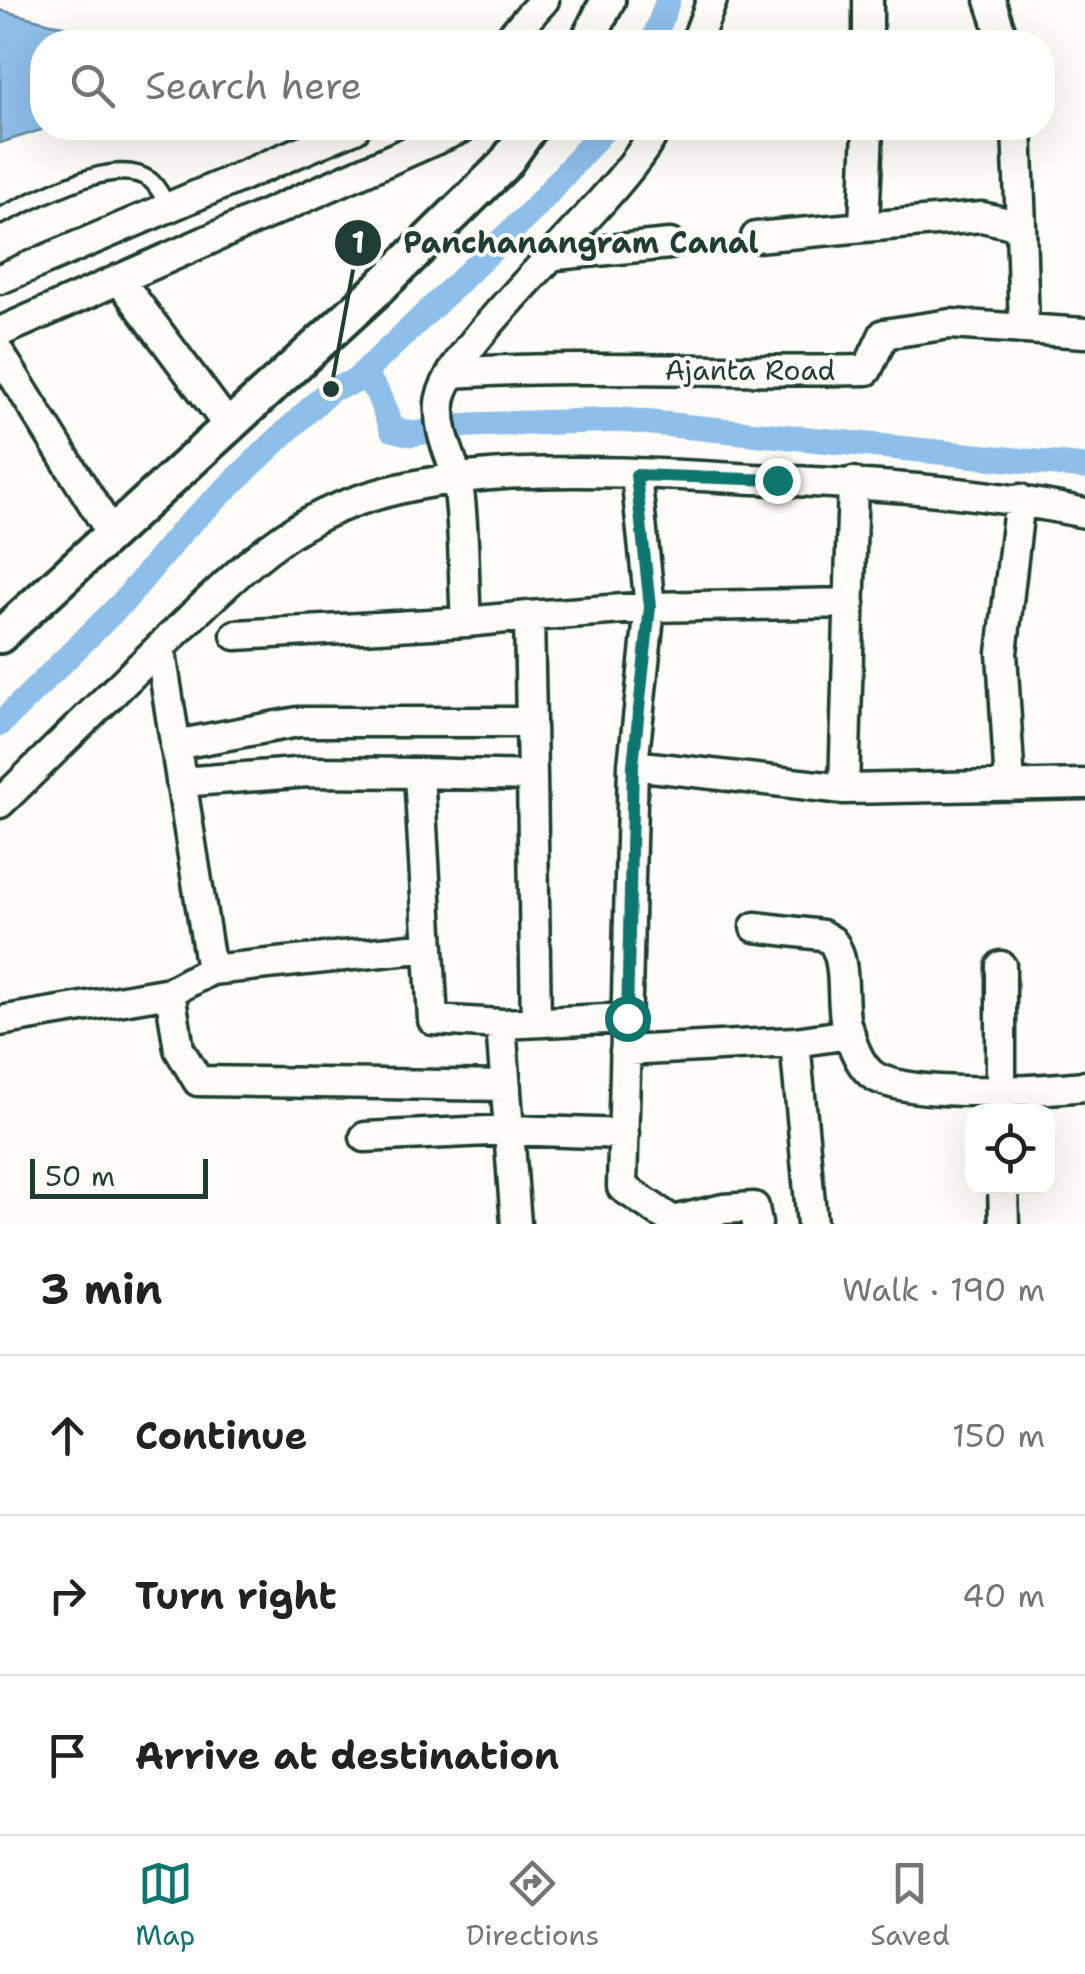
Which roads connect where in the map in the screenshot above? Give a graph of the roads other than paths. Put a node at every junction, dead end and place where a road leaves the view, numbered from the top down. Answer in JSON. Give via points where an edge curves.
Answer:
{"nodes":[{"id":1,"x":544,"y":0,"type":"edge"},
{"id":2,"x":608,"y":0,"type":"edge"},
{"id":3,"x":712,"y":0,"type":"edge"},
{"id":4,"x":868,"y":0,"type":"edge"},
{"id":5,"x":990,"y":0,"type":"edge"},
{"id":6,"x":517,"y":30,"type":"edge"},
{"id":7,"x":593,"y":30,"type":"edge"},
{"id":8,"x":701,"y":30,"type":"edge"},
{"id":9,"x":868,"y":30,"type":"edge"},
{"id":10,"x":1000,"y":30,"type":"edge"},
{"id":11,"x":326,"y":140,"type":"edge"},
{"id":12,"x":435,"y":140,"type":"edge"},
{"id":13,"x":519,"y":140,"type":"edge"},
{"id":14,"x":647,"y":140,"type":"edge"},
{"id":15,"x":868,"y":140,"type":"edge"},
{"id":16,"x":1017,"y":140,"type":"edge"},
{"id":17,"x":168,"y":206,"type":"junction"},
{"id":18,"x":0,"y":216,"type":"edge"},
{"id":19,"x":1021,"y":226,"type":"junction"},
{"id":20,"x":864,"y":227,"type":"junction"},
{"id":21,"x":756,"y":237,"type":"dead end"},
{"id":22,"x":670,"y":244,"type":"dead end"},
{"id":23,"x":556,"y":255,"type":"junction"},
{"id":24,"x":0,"y":278,"type":"edge"},
{"id":25,"x":119,"y":279,"type":"junction"},
{"id":26,"x":1024,"y":329,"type":"junction"},
{"id":27,"x":0,"y":332,"type":"edge"},
{"id":28,"x":1085,"y":332,"type":"edge"},
{"id":29,"x":0,"y":354,"type":"edge"},
{"id":30,"x":452,"y":372,"type":"junction"},
{"id":31,"x":230,"y":428,"type":"junction"},
{"id":32,"x":636,"y":475,"type":"junction"},
{"id":33,"x":458,"y":481,"type":"junction"},
{"id":34,"x":853,"y":482,"type":"junction"},
{"id":35,"x":1020,"y":499,"type":"junction"},
{"id":36,"x":1085,"y":513,"type":"edge"},
{"id":37,"x":112,"y":534,"type":"junction"},
{"id":38,"x":850,"y":603,"type":"junction"},
{"id":39,"x":650,"y":607,"type":"junction"},
{"id":40,"x":528,"y":616,"type":"junction"},
{"id":41,"x":466,"y":622,"type":"junction"},
{"id":42,"x":1,"y":633,"type":"edge"},
{"id":43,"x":236,"y":635,"type":"dead end"},
{"id":44,"x":160,"y":647,"type":"junction"},
{"id":45,"x":531,"y":722,"type":"junction"},
{"id":46,"x":176,"y":745,"type":"junction"},
{"id":47,"x":633,"y":765,"type":"junction"},
{"id":48,"x":419,"y":773,"type":"junction"},
{"id":49,"x":532,"y":776,"type":"junction"},
{"id":50,"x":181,"y":782,"type":"junction"},
{"id":51,"x":1085,"y":784,"type":"edge"},
{"id":52,"x":1010,"y":786,"type":"junction"},
{"id":53,"x":844,"y":788,"type":"junction"},
{"id":54,"x":0,"y":803,"type":"edge"},
{"id":55,"x":755,"y":927,"type":"dead end"},
{"id":56,"x":429,"y":947,"type":"junction"},
{"id":57,"x":1000,"y":966,"type":"dead end"},
{"id":58,"x":211,"y":970,"type":"junction"},
{"id":59,"x":170,"y":992,"type":"junction"},
{"id":60,"x":627,"y":1018,"type":"junction"},
{"id":61,"x":0,"y":1022,"type":"edge"},
{"id":62,"x":536,"y":1022,"type":"junction"},
{"id":63,"x":500,"y":1024,"type":"junction"},
{"id":64,"x":850,"y":1034,"type":"junction"},
{"id":65,"x":795,"y":1042,"type":"junction"},
{"id":66,"x":625,"y":1050,"type":"junction"},
{"id":67,"x":506,"y":1086,"type":"junction"},
{"id":68,"x":1085,"y":1086,"type":"edge"},
{"id":69,"x":1001,"y":1102,"type":"edge"},
{"id":70,"x":509,"y":1130,"type":"junction"},
{"id":71,"x":624,"y":1134,"type":"junction"},
{"id":72,"x":365,"y":1137,"type":"dead end"},
{"id":73,"x":1004,"y":1194,"type":"edge"},
{"id":74,"x":516,"y":1224,"type":"edge"},
{"id":75,"x":757,"y":1224,"type":"edge"},
{"id":76,"x":812,"y":1224,"type":"edge"},
{"id":77,"x":1004,"y":1224,"type":"edge"}],
"edges":[{"from":1,"to":6,"type":"street"},
{"from":2,"to":7,"type":"street"},
{"from":3,"to":8,"type":"street"},
{"from":4,"to":9,"type":"street"},
{"from":5,"to":10,"type":"street"},
{"from":11,"to":17,"type":"street"},
{"from":12,"to":25,"type":"street"},
{"from":13,"to":31,"type":"street","via":[[504,165]]},
{"from":14,"to":23,"type":"street"},
{"from":15,"to":20,"type":"street"},
{"from":16,"to":19,"type":"street"},
{"from":17,"to":18,"type":"lane","via":[[153,182],[124,170]]},
{"from":17,"to":24,"type":"street"},
{"from":19,"to":20,"type":"street","via":[[982,217]]},
{"from":19,"to":26,"type":"street"},
{"from":20,"to":21,"type":"street"},
{"from":22,"to":23,"type":"street"},
{"from":23,"to":30,"type":"street"},
{"from":25,"to":27,"type":"street"},
{"from":25,"to":31,"type":"street"},
{"from":26,"to":28,"type":"street","name":"Ajanta Road"},
{"from":26,"to":30,"type":"street","name":"Ajanta Road","via":[[950,324],[884,334],[867,370],[557,366]]},
{"from":29,"to":37,"type":"street"},
{"from":30,"to":33,"type":"street","via":[[440,400],[444,451]]},
{"from":31,"to":37,"type":"street"},
{"from":32,"to":33,"type":"street"},
{"from":32,"to":34,"type":"street"},
{"from":32,"to":39,"type":"street"},
{"from":33,"to":41,"type":"street"},
{"from":33,"to":44,"type":"street","via":[[370,497],[312,520],[261,556]]},
{"from":34,"to":35,"type":"street"},
{"from":34,"to":38,"type":"street"},
{"from":35,"to":36,"type":"street"},
{"from":35,"to":52,"type":"street","via":[[1002,653]]},
{"from":37,"to":42,"type":"street"},
{"from":38,"to":39,"type":"street"},
{"from":38,"to":53,"type":"street"},
{"from":39,"to":40,"type":"street"},
{"from":39,"to":47,"type":"street"},
{"from":40,"to":41,"type":"street"},
{"from":40,"to":45,"type":"street"},
{"from":41,"to":43,"type":"street"},
{"from":44,"to":46,"type":"street"},
{"from":44,"to":54,"type":"street"},
{"from":45,"to":46,"type":"street","via":[[298,722]]},
{"from":45,"to":49,"type":"street"},
{"from":46,"to":50,"type":"street"},
{"from":47,"to":53,"type":"street"},
{"from":47,"to":60,"type":"street"},
{"from":48,"to":49,"type":"street"},
{"from":48,"to":50,"type":"street","via":[[309,772]]},
{"from":48,"to":56,"type":"street"},
{"from":49,"to":62,"type":"street"},
{"from":50,"to":58,"type":"street"},
{"from":51,"to":52,"type":"street"},
{"from":52,"to":53,"type":"street"},
{"from":55,"to":64,"type":"street","via":[[832,940]]},
{"from":56,"to":58,"type":"street"},
{"from":56,"to":63,"type":"street","via":[[433,1020]]},
{"from":57,"to":69,"type":"street"},
{"from":58,"to":59,"type":"street"},
{"from":59,"to":61,"type":"street"},
{"from":59,"to":67,"type":"street","via":[[179,1049],[198,1081]]},
{"from":60,"to":62,"type":"street"},
{"from":60,"to":66,"type":"street"},
{"from":62,"to":63,"type":"street"},
{"from":63,"to":67,"type":"street"},
{"from":64,"to":65,"type":"street"},
{"from":64,"to":69,"type":"street","via":[[871,1074]]},
{"from":65,"to":66,"type":"street"},
{"from":65,"to":76,"type":"street"},
{"from":66,"to":71,"type":"street"},
{"from":67,"to":70,"type":"street"},
{"from":68,"to":69,"type":"street"},
{"from":70,"to":71,"type":"street"},
{"from":70,"to":72,"type":"street"},
{"from":70,"to":74,"type":"street"},
{"from":71,"to":75,"type":"street","via":[[622,1187],[673,1221],[754,1207]]},
{"from":73,"to":77,"type":"street"}]}
